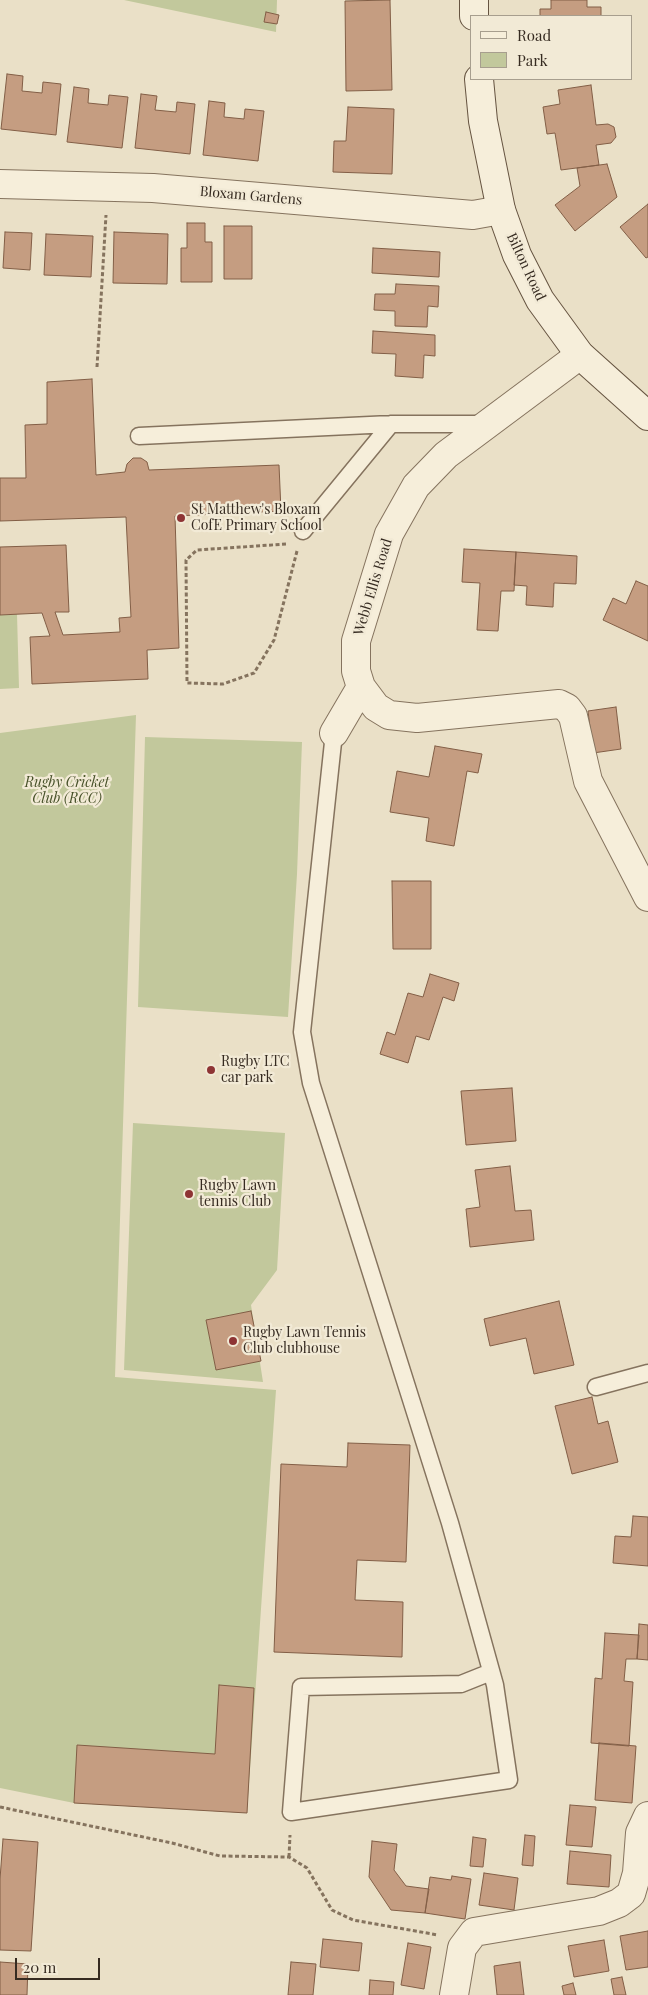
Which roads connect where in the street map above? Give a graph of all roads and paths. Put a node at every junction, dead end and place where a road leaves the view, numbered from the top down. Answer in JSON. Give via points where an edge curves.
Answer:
{"nodes":[{"id":1,"x":474,"y":0,"type":"edge"},
{"id":2,"x":474,"y":15,"type":"edge"},
{"id":3,"x":479,"y":80,"type":"edge"},
{"id":4,"x":0,"y":184,"type":"edge"},
{"id":5,"x":107,"y":187,"type":"junction"},
{"id":6,"x":501,"y":210,"type":"junction"},
{"id":7,"x":580,"y":355,"type":"junction"},
{"id":8,"x":97,"y":367,"type":"dead end"},
{"id":9,"x":648,"y":416,"type":"edge"},
{"id":10,"x":391,"y":424,"type":"junction"},
{"id":11,"x":486,"y":424,"type":"junction"},
{"id":12,"x":139,"y":436,"type":"dead end"},
{"id":13,"x":301,"y":537,"type":"junction"},
{"id":14,"x":361,"y":687,"type":"junction"},
{"id":15,"x":334,"y":733,"type":"joint"},
{"id":16,"x":648,"y":897,"type":"edge"},
{"id":17,"x":648,"y":1373,"type":"edge"},
{"id":18,"x":596,"y":1387,"type":"dead end"},
{"id":19,"x":492,"y":1672,"type":"junction"},
{"id":20,"x":0,"y":1807,"type":"edge"},
{"id":21,"x":648,"y":1816,"type":"edge"},
{"id":22,"x":468,"y":1940,"type":"junction"},
{"id":23,"x":454,"y":1995,"type":"edge"}],
"edges":[{"from":1,"to":2,"type":"street"},
{"from":3,"to":6,"type":"street","name":"Bilton Road","via":[[483,121]]},
{"from":4,"to":5,"type":"street","name":"Bloxam Gardens"},
{"from":5,"to":6,"type":"street","name":"Bloxam Gardens","via":[[153,188],[473,215]]},
{"from":5,"to":8,"type":"path"},
{"from":6,"to":7,"type":"street","name":"Bilton Road","via":[[540,300]]},
{"from":7,"to":9,"type":"street","name":"Bilton Road"},
{"from":7,"to":11,"type":"street","name":"Webb Ellis Road"},
{"from":10,"to":11,"type":"lane"},
{"from":10,"to":12,"type":"lane"},
{"from":10,"to":13,"type":"lane"},
{"from":11,"to":14,"type":"street","name":"Webb Ellis Road","via":[[446,455],[416,486],[389,534],[356,641],[356,671]]},
{"from":13,"to":13,"type":"path","via":[[274,640],[254,673],[223,684],[187,683],[186,560],[197,550]]},
{"from":14,"to":15,"type":"street"},
{"from":14,"to":16,"type":"street","name":"Webb Ellis Road","via":[[376,707],[389,715],[417,718],[558,704],[567,708],[573,716],[588,781]]},
{"from":15,"to":19,"type":"lane","via":[[302,1032],[311,1084],[450,1523]]},
{"from":17,"to":18,"type":"lane"},
{"from":19,"to":19,"type":"lane","via":[[509,1780],[291,1812],[301,1687],[461,1684]]},
{"from":20,"to":22,"type":"path","via":[[220,1856],[289,1857],[307,1868],[332,1910],[353,1920]]},
{"from":21,"to":22,"type":"street","via":[[640,1833],[631,1894],[618,1903],[599,1912],[474,1932]]},
{"from":22,"to":23,"type":"street","via":[[462,1948]]}]}
